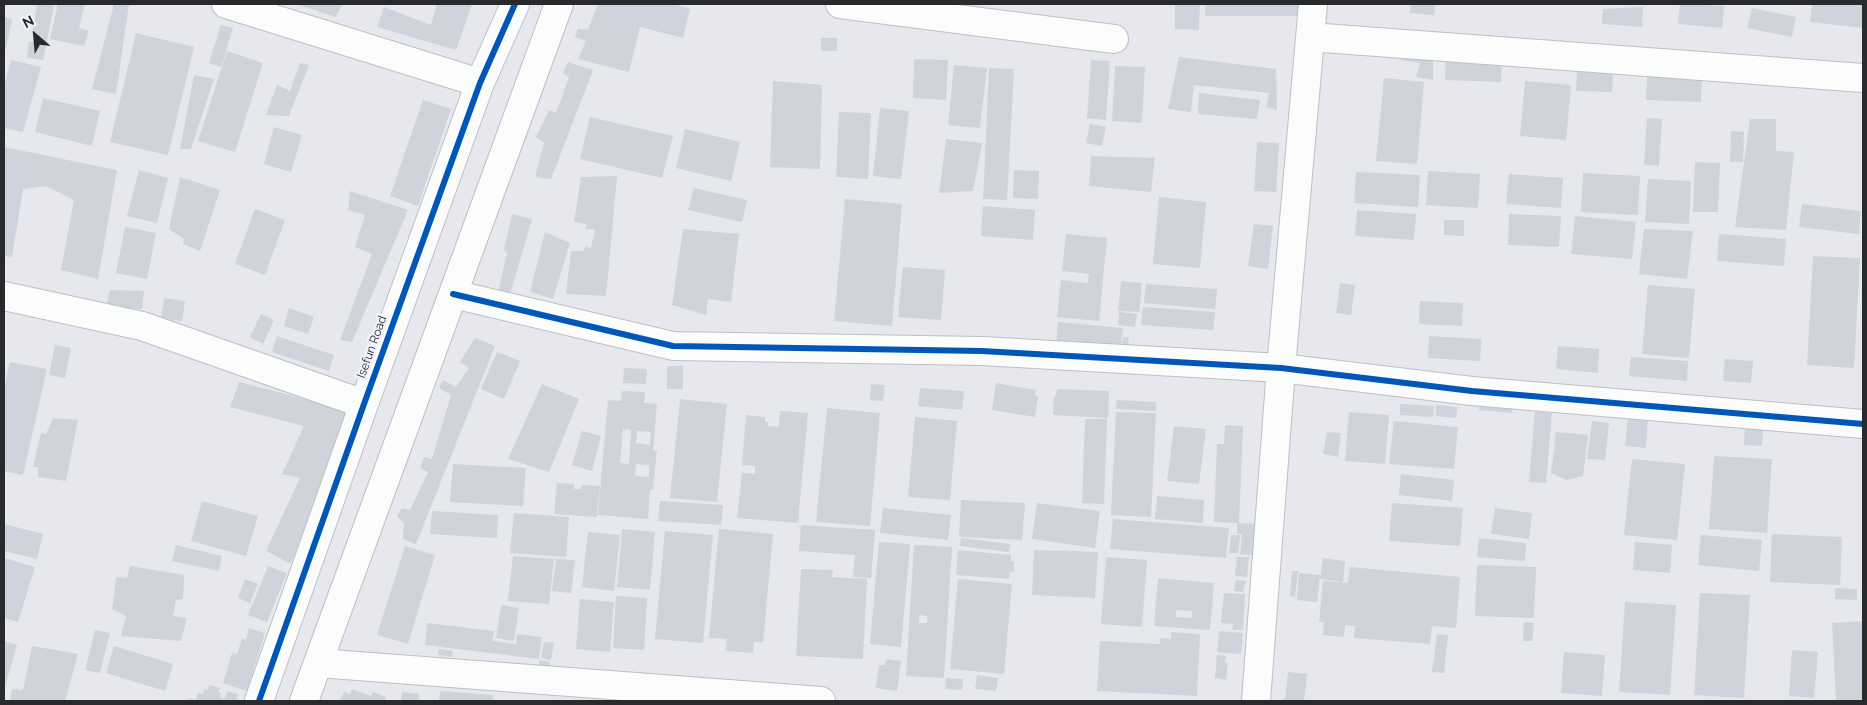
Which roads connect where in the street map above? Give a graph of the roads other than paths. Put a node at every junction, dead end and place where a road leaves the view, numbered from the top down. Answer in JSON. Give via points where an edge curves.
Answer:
{"nodes":[{"id":1,"x":226,"y":4,"type":"edge"},
{"id":2,"x":515,"y":4,"type":"edge"},
{"id":3,"x":559,"y":4,"type":"edge"},
{"id":4,"x":840,"y":4,"type":"edge"},
{"id":5,"x":1313,"y":4,"type":"edge"},
{"id":6,"x":1310,"y":37,"type":"junction"},
{"id":7,"x":1114,"y":39,"type":"dead end"},
{"id":8,"x":1863,"y":78,"type":"edge"},
{"id":9,"x":480,"y":83,"type":"junction"},
{"id":10,"x":453,"y":294,"type":"junction"},
{"id":11,"x":4,"y":296,"type":"edge"},
{"id":12,"x":1281,"y":368,"type":"junction"},
{"id":13,"x":364,"y":404,"type":"junction"},
{"id":14,"x":1863,"y":424,"type":"edge"},
{"id":15,"x":318,"y":663,"type":"junction"},
{"id":16,"x":259,"y":701,"type":"edge"},
{"id":17,"x":304,"y":701,"type":"edge"},
{"id":18,"x":821,"y":701,"type":"edge"},
{"id":19,"x":1256,"y":701,"type":"edge"}],
"edges":[{"from":1,"to":9,"type":"street"},
{"from":2,"to":9,"type":"street","name":"Isefun Road"},
{"from":3,"to":10,"type":"street"},
{"from":4,"to":7,"type":"street"},
{"from":5,"to":6,"type":"street"},
{"from":6,"to":8,"type":"street"},
{"from":6,"to":12,"type":"street"},
{"from":9,"to":13,"type":"street","name":"Isefun Road"},
{"from":10,"to":12,"type":"street","via":[[673,346],[982,351]]},
{"from":10,"to":15,"type":"street"},
{"from":11,"to":13,"type":"street","via":[[142,326]]},
{"from":12,"to":14,"type":"street","via":[[1472,392]]},
{"from":12,"to":19,"type":"street"},
{"from":13,"to":16,"type":"street","name":"Isefun Road"},
{"from":15,"to":17,"type":"street"},
{"from":15,"to":18,"type":"street"}]}
